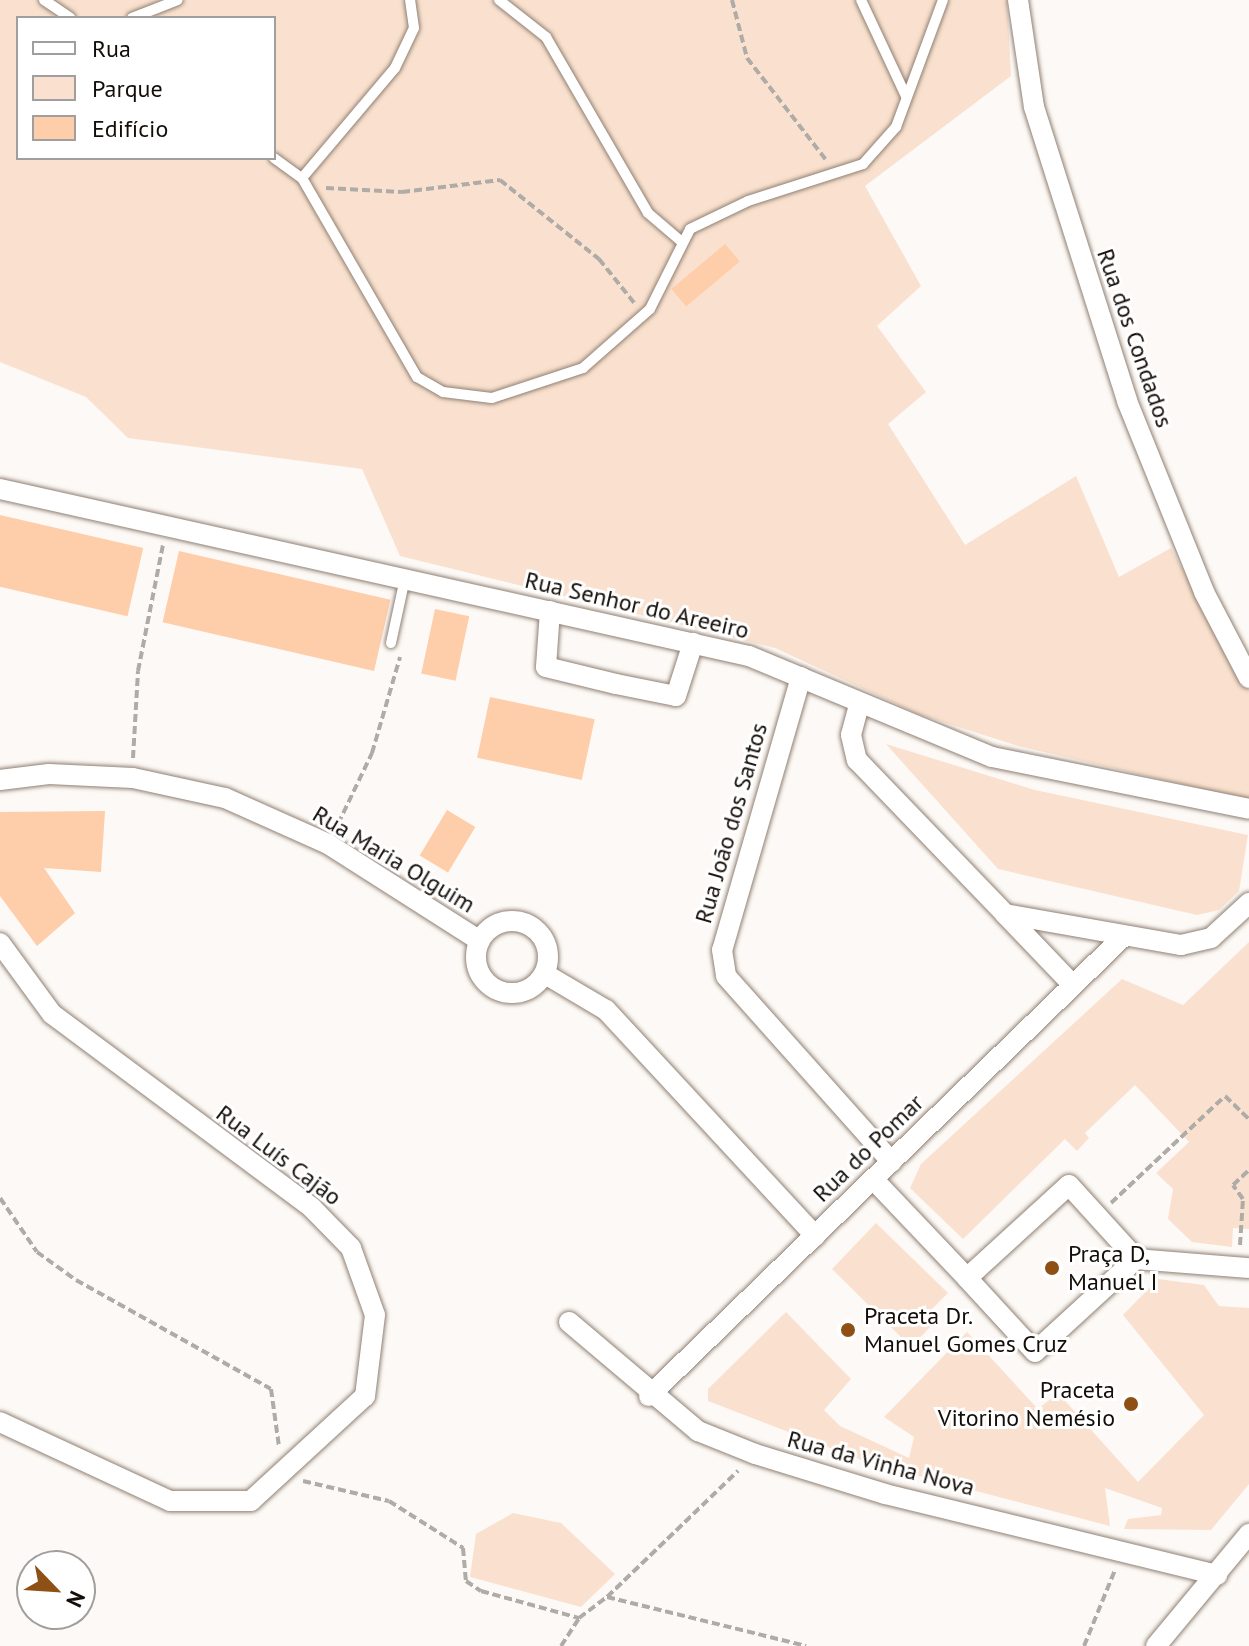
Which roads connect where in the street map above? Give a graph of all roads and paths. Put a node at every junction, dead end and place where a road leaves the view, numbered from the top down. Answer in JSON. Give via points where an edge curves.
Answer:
{"nodes":[{"id":1,"x":44,"y":0,"type":"edge"},
{"id":2,"x":178,"y":0,"type":"edge"},
{"id":3,"x":410,"y":0,"type":"edge"},
{"id":4,"x":499,"y":0,"type":"edge"},
{"id":5,"x":732,"y":0,"type":"edge"},
{"id":6,"x":861,"y":0,"type":"edge"},
{"id":7,"x":943,"y":0,"type":"edge"},
{"id":8,"x":1018,"y":0,"type":"edge"},
{"id":9,"x":68,"y":16,"type":"edge"},
{"id":10,"x":137,"y":16,"type":"edge"},
{"id":11,"x":906,"y":96,"type":"junction"},
{"id":12,"x":276,"y":160,"type":"edge"},
{"id":13,"x":837,"y":173,"type":"junction"},
{"id":14,"x":305,"y":182,"type":"junction"},
{"id":15,"x":682,"y":242,"type":"junction"},
{"id":16,"x":643,"y":315,"type":"junction"},
{"id":17,"x":0,"y":489,"type":"edge"},
{"id":18,"x":168,"y":523,"type":"junction"},
{"id":19,"x":405,"y":578,"type":"junction"},
{"id":20,"x":550,"y":611,"type":"junction"},
{"id":21,"x":404,"y":639,"type":"dead end"},
{"id":22,"x":391,"y":643,"type":"dead end"},
{"id":23,"x":693,"y":643,"type":"junction"},
{"id":24,"x":801,"y":677,"type":"junction"},
{"id":25,"x":1249,"y":678,"type":"edge"},
{"id":26,"x":859,"y":705,"type":"junction"},
{"id":27,"x":133,"y":778,"type":"junction"},
{"id":28,"x":0,"y":780,"type":"edge"},
{"id":29,"x":1249,"y":809,"type":"edge"},
{"id":30,"x":328,"y":844,"type":"junction"},
{"id":31,"x":1249,"y":903,"type":"edge"},
{"id":32,"x":1005,"y":914,"type":"junction"},
{"id":33,"x":1123,"y":937,"type":"junction"},
{"id":34,"x":480,"y":941,"type":"junction"},
{"id":35,"x":0,"y":943,"type":"edge"},
{"id":36,"x":545,"y":974,"type":"junction"},
{"id":37,"x":1072,"y":984,"type":"junction"},
{"id":38,"x":1249,"y":1119,"type":"edge"},
{"id":39,"x":892,"y":1162,"type":"junction"},
{"id":40,"x":1249,"y":1170,"type":"edge"},
{"id":41,"x":874,"y":1180,"type":"junction"},
{"id":42,"x":0,"y":1198,"type":"edge"},
{"id":43,"x":1097,"y":1216,"type":"junction"},
{"id":44,"x":1241,"y":1233,"type":"dead end"},
{"id":45,"x":815,"y":1236,"type":"junction"},
{"id":46,"x":1136,"y":1259,"type":"junction"},
{"id":47,"x":1249,"y":1268,"type":"edge"},
{"id":48,"x":967,"y":1278,"type":"junction"},
{"id":49,"x":569,"y":1322,"type":"dead end"},
{"id":50,"x":649,"y":1396,"type":"junction"},
{"id":51,"x":0,"y":1422,"type":"edge"},
{"id":52,"x":755,"y":1454,"type":"junction"},
{"id":53,"x":282,"y":1473,"type":"junction"},
{"id":54,"x":1249,"y":1534,"type":"edge"},
{"id":55,"x":1121,"y":1552,"type":"junction"},
{"id":56,"x":1217,"y":1575,"type":"junction"},
{"id":57,"x":607,"y":1597,"type":"junction"},
{"id":58,"x":579,"y":1618,"type":"junction"},
{"id":59,"x":561,"y":1646,"type":"edge"},
{"id":60,"x":806,"y":1646,"type":"edge"},
{"id":61,"x":1084,"y":1646,"type":"edge"},
{"id":62,"x":1156,"y":1646,"type":"edge"}],
"edges":[{"from":1,"to":9,"type":"lane"},
{"from":2,"to":10,"type":"lane"},
{"from":3,"to":14,"type":"lane","via":[[414,28],[395,68]]},
{"from":4,"to":15,"type":"lane","via":[[546,37],[648,213]]},
{"from":5,"to":13,"type":"path","via":[[747,58]]},
{"from":6,"to":11,"type":"lane"},
{"from":7,"to":11,"type":"lane"},
{"from":8,"to":25,"type":"street","name":"Rua dos Condados","via":[[1034,107],[1127,401],[1204,592]]},
{"from":11,"to":13,"type":"lane","via":[[896,127],[863,164]]},
{"from":12,"to":14,"type":"lane"},
{"from":13,"to":15,"type":"lane","via":[[748,201],[690,229]]},
{"from":14,"to":16,"type":"path","via":[[402,192],[500,180],[599,259]]},
{"from":14,"to":16,"type":"lane","via":[[417,377],[443,392],[492,398],[583,368]]},
{"from":15,"to":16,"type":"lane"},
{"from":17,"to":18,"type":"street","name":"Rua Senhor do Areeiro"},
{"from":18,"to":19,"type":"street","name":"Rua Senhor do Areeiro"},
{"from":18,"to":27,"type":"path","via":[[138,671]]},
{"from":19,"to":20,"type":"street","name":"Rua Senhor do Areeiro"},
{"from":19,"to":22,"type":"lane"},
{"from":20,"to":23,"type":"street","name":"Rua Senhor do Areeiro"},
{"from":20,"to":23,"type":"street","via":[[546,667],[616,684],[676,696]]},
{"from":21,"to":30,"type":"path","via":[[372,753]]},
{"from":23,"to":24,"type":"street","name":"Rua Senhor do Areeiro"},
{"from":24,"to":26,"type":"street","name":"Rua Senhor do Areeiro"},
{"from":24,"to":39,"type":"street","name":"Rua João dos Santos","via":[[722,950],[726,976]]},
{"from":26,"to":29,"type":"street","name":"Rua Senhor do Areeiro","via":[[992,757]]},
{"from":26,"to":32,"type":"street","via":[[851,735],[857,760]]},
{"from":27,"to":28,"type":"street","name":"Rua Maria Olguim"},
{"from":27,"to":30,"type":"street","name":"Rua Maria Olguim","via":[[225,798]]},
{"from":30,"to":34,"type":"street","name":"Rua Maria Olguim"},
{"from":31,"to":33,"type":"street","via":[[1211,938],[1181,945]]},
{"from":32,"to":33,"type":"street"},
{"from":32,"to":37,"type":"street"},
{"from":33,"to":37,"type":"street","name":"Rua do Pomar"},
{"from":34,"to":36,"type":"street","via":[[477,969],[496,990],[524,992]]},
{"from":34,"to":36,"type":"street","via":[[501,922],[529,924],[547,946]]},
{"from":35,"to":53,"type":"street","name":"Rua Luís Cajão","via":[[52,1014],[312,1208],[351,1248],[375,1315],[365,1396]]},
{"from":36,"to":45,"type":"street","via":[[606,1010]]},
{"from":37,"to":39,"type":"street","name":"Rua do Pomar"},
{"from":38,"to":43,"type":"path","via":[[1225,1096]]},
{"from":39,"to":41,"type":"street","name":"Rua do Pomar"},
{"from":40,"to":44,"type":"path","via":[[1233,1185],[1243,1199]]},
{"from":41,"to":45,"type":"street","name":"Rua do Pomar"},
{"from":41,"to":48,"type":"street"},
{"from":42,"to":53,"type":"path","via":[[37,1252],[76,1280],[271,1389]]},
{"from":43,"to":46,"type":"street"},
{"from":43,"to":48,"type":"street","via":[[1069,1185]]},
{"from":45,"to":50,"type":"street","name":"Rua do Pomar"},
{"from":46,"to":47,"type":"street"},
{"from":46,"to":48,"type":"street","via":[[1035,1352]]},
{"from":49,"to":50,"type":"street","name":"Rua da Vinha Nova"},
{"from":50,"to":52,"type":"street","name":"Rua da Vinha Nova","via":[[698,1431]]},
{"from":51,"to":53,"type":"street","name":"Rua Luís Cajão","via":[[170,1501],[251,1501]]},
{"from":52,"to":55,"type":"street","name":"Rua da Vinha Nova"},
{"from":52,"to":57,"type":"path"},
{"from":53,"to":58,"type":"path","via":[[389,1501],[463,1548],[466,1581],[481,1591]]},
{"from":54,"to":56,"type":"street"},
{"from":55,"to":56,"type":"street","name":"Rua da Vinha Nova"},
{"from":55,"to":61,"type":"path"},
{"from":56,"to":62,"type":"street"},
{"from":57,"to":58,"type":"path"},
{"from":57,"to":60,"type":"path"},
{"from":58,"to":59,"type":"path"}]}
